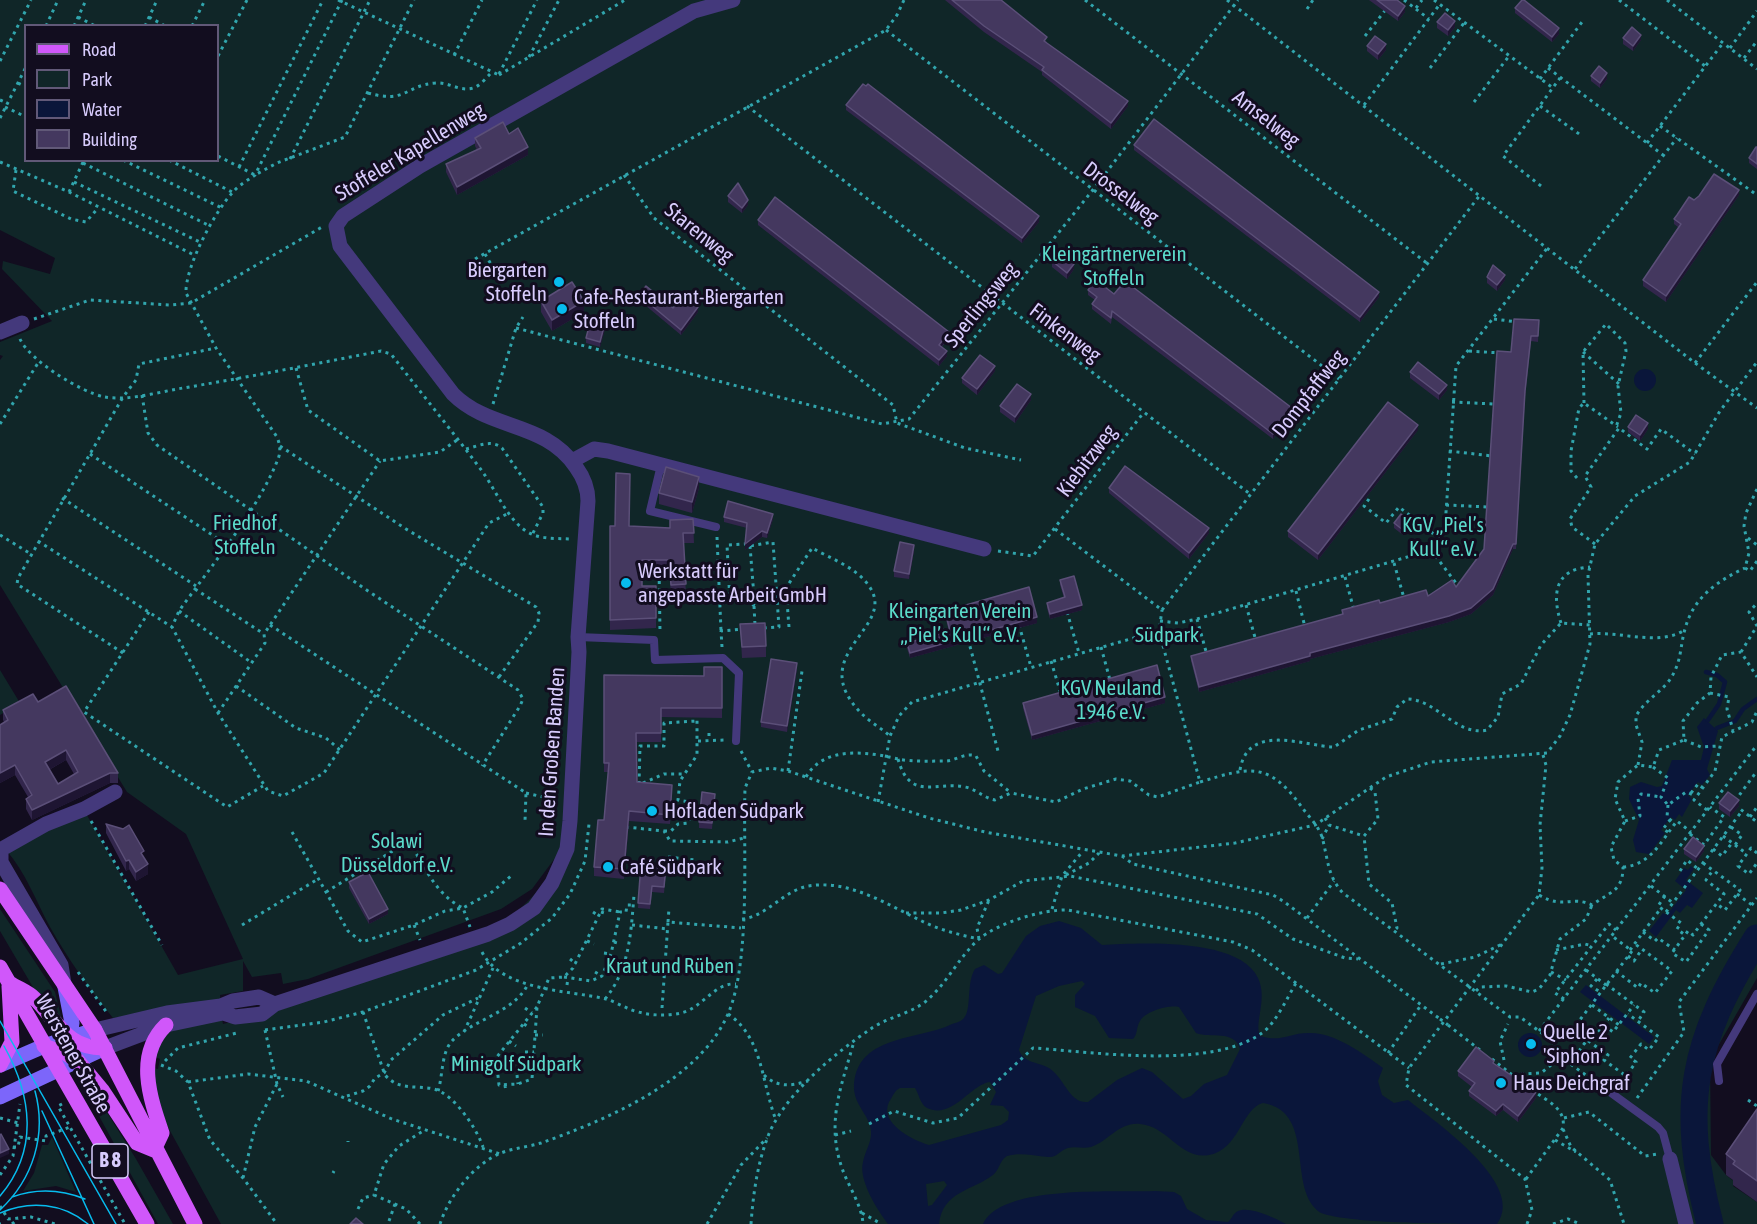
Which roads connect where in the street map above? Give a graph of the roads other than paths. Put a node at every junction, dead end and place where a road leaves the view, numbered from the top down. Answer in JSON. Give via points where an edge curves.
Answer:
{"nodes":[{"id":1,"x":734,"y":0,"type":"edge"},
{"id":2,"x":336,"y":226,"type":"joint"},
{"id":3,"x":572,"y":461,"type":"junction"},
{"id":4,"x":661,"y":465,"type":"junction"},
{"id":5,"x":716,"y":527,"type":"road end"},
{"id":6,"x":984,"y":549,"type":"road end"},
{"id":7,"x":578,"y":637,"type":"junction"},
{"id":8,"x":736,"y":741,"type":"road end"},
{"id":9,"x":115,"y":792,"type":"dead end"},
{"id":10,"x":1,"y":850,"type":"edge"},
{"id":11,"x":0,"y":889,"type":"edge"},
{"id":12,"x":0,"y":967,"type":"edge"},
{"id":13,"x":9,"y":983,"type":"junction"},
{"id":14,"x":64,"y":985,"type":"junction"},
{"id":15,"x":1757,"y":994,"type":"edge"},
{"id":16,"x":275,"y":1004,"type":"junction"},
{"id":17,"x":222,"y":1010,"type":"junction"},
{"id":18,"x":166,"y":1025,"type":"junction"},
{"id":19,"x":95,"y":1030,"type":"junction"},
{"id":20,"x":44,"y":1046,"type":"junction"},
{"id":21,"x":105,"y":1048,"type":"junction"},
{"id":22,"x":71,"y":1050,"type":"junction"},
{"id":23,"x":0,"y":1065,"type":"edge"},
{"id":24,"x":58,"y":1071,"type":"junction"},
{"id":25,"x":1719,"y":1081,"type":"dead end"},
{"id":26,"x":1603,"y":1087,"type":"road end"},
{"id":27,"x":7,"y":1093,"type":"edge"},
{"id":28,"x":154,"y":1150,"type":"junction"},
{"id":29,"x":1665,"y":1156,"type":"joint"},
{"id":30,"x":147,"y":1224,"type":"edge"},
{"id":31,"x":195,"y":1224,"type":"edge"},
{"id":32,"x":1686,"y":1224,"type":"edge"}],
"edges":[{"from":1,"to":2,"type":"street","name":"Stoffeler Kapellenweg","via":[[694,11],[420,166],[343,216]]},
{"from":2,"to":3,"type":"street","name":"In den Großen Banden","via":[[340,246],[453,394],[489,417],[546,438]]},
{"from":3,"to":4,"type":"street","via":[[594,449]]},
{"from":3,"to":7,"type":"street","name":"In den Großen Banden","via":[[588,492]]},
{"from":4,"to":5,"type":"lane","via":[[650,511]]},
{"from":4,"to":6,"type":"street"},
{"from":7,"to":8,"type":"lane","via":[[654,640],[655,660],[723,657],[739,673]]},
{"from":7,"to":16,"type":"street","name":"In den Großen Banden","via":[[570,821],[562,864],[534,908],[510,924],[475,938]]},
{"from":9,"to":10,"type":"street","name":"Werstener Straße"},
{"from":10,"to":14,"type":"street","name":"Werstener Straße","via":[[2,862],[61,965]]},
{"from":11,"to":14,"type":"main road","name":"Werstener Straße","number":"B 8"},
{"from":12,"to":13,"type":"main road","name":"Werstener Straße","number":"B 8"},
{"from":13,"to":20,"type":"main road","name":"Werstener Straße","number":"B 8"},
{"from":13,"to":22,"type":"main road","via":[[33,997]]},
{"from":13,"to":23,"type":"main road","via":[[12,1041]]},
{"from":14,"to":19,"type":"main road","name":"Werstener Straße","number":"B 8"},
{"from":14,"to":22,"type":"street","via":[[72,1016]]},
{"from":15,"to":25,"type":"lane","via":[[1717,1064]]},
{"from":16,"to":17,"type":"street","name":"In den Großen Banden","via":[[259,997],[233,1001]]},
{"from":16,"to":17,"type":"street","name":"In den Großen Banden","via":[[262,1014],[235,1017]]},
{"from":17,"to":18,"type":"street","name":"In den Großen Banden"},
{"from":17,"to":19,"type":"street","name":"In den Großen Banden","via":[[167,1013]]},
{"from":18,"to":21,"type":"street","name":"In den Großen Banden"},
{"from":18,"to":28,"type":"main road","via":[[155,1039],[148,1063],[148,1095],[162,1133]]},
{"from":19,"to":21,"type":"main road","name":"Werstener Straße","number":"B 8"},
{"from":19,"to":22,"type":"street"},
{"from":20,"to":22,"type":"main road"},
{"from":20,"to":23,"type":"street"},
{"from":20,"to":24,"type":"main road","name":"Werstener Straße","number":"B 8"},
{"from":21,"to":22,"type":"street"},
{"from":21,"to":22,"type":"main road"},
{"from":21,"to":28,"type":"main road","name":"Werstener Straße","number":"B 8"},
{"from":22,"to":24,"type":"street"},
{"from":22,"to":28,"type":"main road","via":[[137,1143]]},
{"from":24,"to":27,"type":"street"},
{"from":24,"to":30,"type":"main road","name":"Werstener Straße","number":"B 8"},
{"from":26,"to":29,"type":"lane","via":[[1663,1132]]},
{"from":28,"to":31,"type":"main road","name":"Werstener Straße","number":"B 8"},
{"from":29,"to":32,"type":"street"}]}
